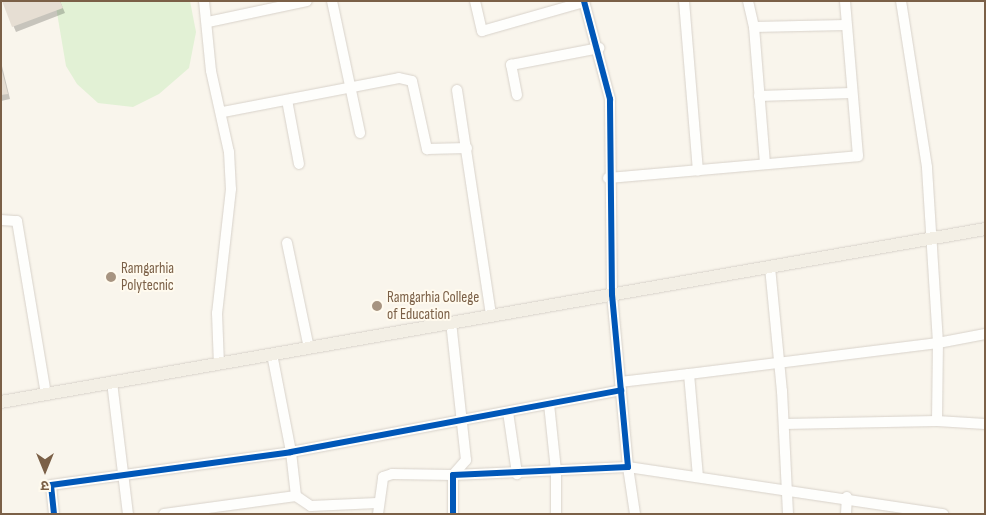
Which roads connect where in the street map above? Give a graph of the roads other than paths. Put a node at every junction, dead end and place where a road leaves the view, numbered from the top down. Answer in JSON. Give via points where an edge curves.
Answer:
{"nodes":[{"id":1,"x":204,"y":1,"type":"edge"},
{"id":2,"x":307,"y":1,"type":"edge"},
{"id":3,"x":332,"y":1,"type":"edge"},
{"id":4,"x":475,"y":1,"type":"edge"},
{"id":5,"x":584,"y":1,"type":"edge"},
{"id":6,"x":684,"y":1,"type":"edge"},
{"id":7,"x":748,"y":1,"type":"edge"},
{"id":8,"x":845,"y":1,"type":"edge"},
{"id":9,"x":901,"y":1,"type":"edge"},
{"id":10,"x":208,"y":22,"type":"junction"},
{"id":11,"x":846,"y":24,"type":"junction"},
{"id":12,"x":754,"y":27,"type":"junction"},
{"id":13,"x":599,"y":48,"type":"junction"},
{"id":14,"x":351,"y":89,"type":"junction"},
{"id":15,"x":457,"y":90,"type":"dead end"},
{"id":16,"x":851,"y":93,"type":"junction"},
{"id":17,"x":517,"y":95,"type":"dead end"},
{"id":18,"x":759,"y":96,"type":"junction"},
{"id":19,"x":287,"y":100,"type":"junction"},
{"id":20,"x":223,"y":112,"type":"junction"},
{"id":21,"x":360,"y":133,"type":"dead end"},
{"id":22,"x":466,"y":148,"type":"junction"},
{"id":23,"x":765,"y":163,"type":"junction"},
{"id":24,"x":299,"y":164,"type":"dead end"},
{"id":25,"x":698,"y":170,"type":"junction"},
{"id":26,"x":608,"y":178,"type":"junction"},
{"id":27,"x":1,"y":220,"type":"edge"},
{"id":28,"x":985,"y":229,"type":"edge"},
{"id":29,"x":934,"y":238,"type":"junction"},
{"id":30,"x":287,"y":243,"type":"dead end"},
{"id":31,"x":770,"y":267,"type":"junction"},
{"id":32,"x":612,"y":295,"type":"junction"},
{"id":33,"x":491,"y":316,"type":"junction"},
{"id":34,"x":451,"y":323,"type":"junction"},
{"id":35,"x":985,"y":334,"type":"edge"},
{"id":36,"x":938,"y":343,"type":"junction"},
{"id":37,"x":309,"y":348,"type":"junction"},
{"id":38,"x":272,"y":354,"type":"junction"},
{"id":39,"x":778,"y":362,"type":"junction"},
{"id":40,"x":219,"y":364,"type":"junction"},
{"id":41,"x":689,"y":374,"type":"junction"},
{"id":42,"x":112,"y":382,"type":"junction"},
{"id":43,"x":621,"y":386,"type":"junction"},
{"id":44,"x":46,"y":394,"type":"junction"},
{"id":45,"x":1,"y":402,"type":"edge"},
{"id":46,"x":549,"y":404,"type":"junction"},
{"id":47,"x":508,"y":412,"type":"junction"},
{"id":48,"x":462,"y":420,"type":"junction"},
{"id":49,"x":938,"y":421,"type":"junction"},
{"id":50,"x":784,"y":424,"type":"junction"},
{"id":51,"x":985,"y":424,"type":"edge"},
{"id":52,"x":291,"y":452,"type":"junction"},
{"id":53,"x":628,"y":467,"type":"junction"},
{"id":54,"x":556,"y":471,"type":"junction"},
{"id":55,"x":517,"y":474,"type":"junction"},
{"id":56,"x":453,"y":475,"type":"junction"},
{"id":57,"x":698,"y":477,"type":"junction"},
{"id":58,"x":124,"y":478,"type":"junction"},
{"id":59,"x":789,"y":491,"type":"junction"},
{"id":60,"x":296,"y":496,"type":"junction"},
{"id":61,"x":847,"y":497,"type":"junction"},
{"id":62,"x":253,"y":502,"type":"junction"},
{"id":63,"x":377,"y":509,"type":"edge"},
{"id":64,"x":311,"y":510,"type":"edge"},
{"id":65,"x":903,"y":510,"type":"edge"},
{"id":66,"x":201,"y":511,"type":"edge"},
{"id":67,"x":54,"y":514,"type":"edge"},
{"id":68,"x":128,"y":514,"type":"edge"},
{"id":69,"x":164,"y":514,"type":"edge"},
{"id":70,"x":254,"y":514,"type":"edge"},
{"id":71,"x":453,"y":514,"type":"edge"},
{"id":72,"x":556,"y":514,"type":"edge"},
{"id":73,"x":635,"y":514,"type":"edge"},
{"id":74,"x":788,"y":514,"type":"edge"},
{"id":75,"x":846,"y":514,"type":"edge"},
{"id":76,"x":944,"y":514,"type":"edge"}],
"edges":[{"from":1,"to":10,"type":"street"},
{"from":2,"to":10,"type":"street"},
{"from":3,"to":14,"type":"street"},
{"from":4,"to":5,"type":"street","via":[[482,31]]},
{"from":5,"to":13,"type":"street"},
{"from":6,"to":25,"type":"street"},
{"from":7,"to":12,"type":"street"},
{"from":8,"to":11,"type":"street"},
{"from":9,"to":29,"type":"street","via":[[927,167]]},
{"from":10,"to":20,"type":"street","via":[[211,71]]},
{"from":11,"to":12,"type":"street"},
{"from":11,"to":16,"type":"street"},
{"from":12,"to":18,"type":"street"},
{"from":13,"to":17,"type":"street","via":[[510,65]]},
{"from":13,"to":26,"type":"street","via":[[610,99]]},
{"from":14,"to":19,"type":"street"},
{"from":14,"to":21,"type":"street"},
{"from":14,"to":22,"type":"street","via":[[400,78],[412,81],[427,149]]},
{"from":15,"to":22,"type":"street"},
{"from":16,"to":18,"type":"street"},
{"from":16,"to":23,"type":"street","via":[[858,156]]},
{"from":18,"to":23,"type":"street"},
{"from":19,"to":20,"type":"street"},
{"from":19,"to":24,"type":"street"},
{"from":20,"to":40,"type":"street","via":[[231,189],[217,314]]},
{"from":22,"to":33,"type":"street"},
{"from":23,"to":25,"type":"street"},
{"from":25,"to":26,"type":"street"},
{"from":26,"to":32,"type":"street"},
{"from":27,"to":44,"type":"street","via":[[17,221]]},
{"from":28,"to":29,"type":"main road"},
{"from":29,"to":31,"type":"main road"},
{"from":29,"to":36,"type":"street"},
{"from":30,"to":37,"type":"street"},
{"from":31,"to":32,"type":"main road"},
{"from":31,"to":39,"type":"street"},
{"from":32,"to":33,"type":"main road"},
{"from":32,"to":43,"type":"street"},
{"from":33,"to":34,"type":"main road"},
{"from":34,"to":37,"type":"main road"},
{"from":34,"to":48,"type":"street"},
{"from":35,"to":36,"type":"street"},
{"from":36,"to":39,"type":"street"},
{"from":36,"to":49,"type":"street"},
{"from":37,"to":38,"type":"main road"},
{"from":38,"to":40,"type":"main road"},
{"from":38,"to":52,"type":"street"},
{"from":39,"to":41,"type":"street"},
{"from":39,"to":50,"type":"street"},
{"from":40,"to":42,"type":"main road"},
{"from":41,"to":43,"type":"street"},
{"from":41,"to":57,"type":"street"},
{"from":42,"to":44,"type":"main road"},
{"from":42,"to":58,"type":"street"},
{"from":43,"to":46,"type":"street"},
{"from":43,"to":53,"type":"street"},
{"from":44,"to":45,"type":"main road"},
{"from":46,"to":47,"type":"street"},
{"from":46,"to":54,"type":"street"},
{"from":47,"to":48,"type":"street"},
{"from":47,"to":55,"type":"street"},
{"from":48,"to":52,"type":"street"},
{"from":48,"to":56,"type":"street","via":[[466,460]]},
{"from":49,"to":50,"type":"street"},
{"from":49,"to":51,"type":"street"},
{"from":50,"to":59,"type":"street"},
{"from":52,"to":58,"type":"street"},
{"from":52,"to":60,"type":"street"},
{"from":53,"to":54,"type":"street"},
{"from":53,"to":57,"type":"street"},
{"from":53,"to":73,"type":"street"},
{"from":54,"to":55,"type":"street"},
{"from":54,"to":72,"type":"street"},
{"from":55,"to":56,"type":"street"},
{"from":56,"to":63,"type":"street","via":[[392,474],[383,478]]},
{"from":56,"to":71,"type":"street"},
{"from":57,"to":59,"type":"street"},
{"from":58,"to":67,"type":"street","via":[[51,485]]},
{"from":58,"to":68,"type":"street"},
{"from":59,"to":61,"type":"street"},
{"from":59,"to":74,"type":"street"},
{"from":60,"to":62,"type":"street"},
{"from":60,"to":64,"type":"street"},
{"from":61,"to":65,"type":"street"},
{"from":61,"to":75,"type":"street"},
{"from":62,"to":66,"type":"street"},
{"from":62,"to":70,"type":"street"},
{"from":63,"to":64,"type":"street"},
{"from":65,"to":76,"type":"street"},
{"from":66,"to":69,"type":"street"}]}
